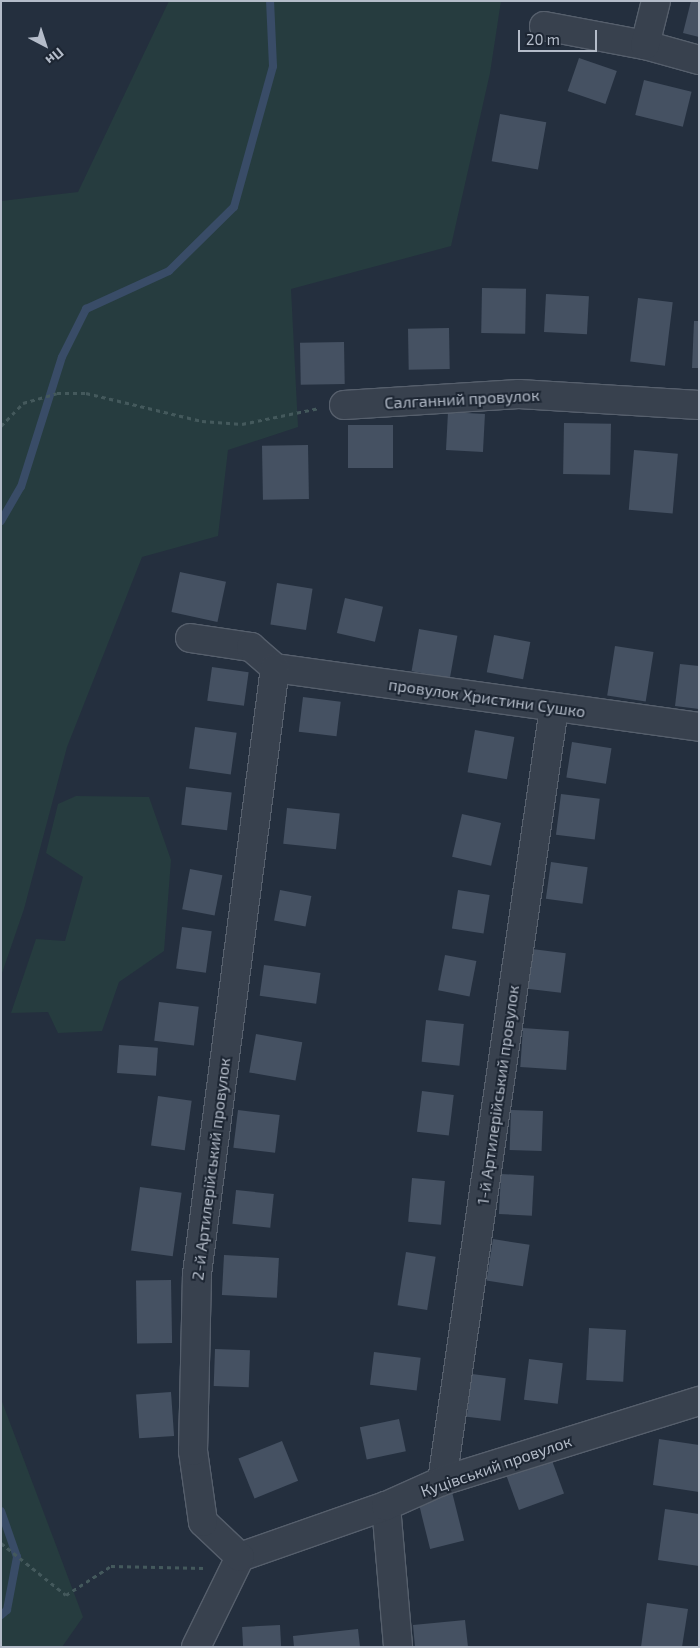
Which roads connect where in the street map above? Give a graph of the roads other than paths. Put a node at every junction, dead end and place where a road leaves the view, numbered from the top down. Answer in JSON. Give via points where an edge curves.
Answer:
{"nodes":[{"id":1,"x":656,"y":1,"type":"edge"},
{"id":2,"x":544,"y":26,"type":"dead end"},
{"id":3,"x":645,"y":45,"type":"junction"},
{"id":4,"x":699,"y":60,"type":"edge"},
{"id":5,"x":344,"y":405,"type":"road end"},
{"id":6,"x":699,"y":405,"type":"edge"},
{"id":7,"x":190,"y":638,"type":"dead end"},
{"id":8,"x":275,"y":668,"type":"junction"},
{"id":9,"x":554,"y":708,"type":"junction"},
{"id":10,"x":699,"y":727,"type":"edge"},
{"id":11,"x":699,"y":1401,"type":"edge"},
{"id":12,"x":442,"y":1481,"type":"junction"},
{"id":13,"x":386,"y":1506,"type":"junction"},
{"id":14,"x":240,"y":1557,"type":"junction"},
{"id":15,"x":196,"y":1647,"type":"edge"},
{"id":16,"x":398,"y":1647,"type":"edge"}],
"edges":[{"from":1,"to":3,"type":"street"},
{"from":2,"to":3,"type":"street"},
{"from":3,"to":4,"type":"street"},
{"from":5,"to":6,"type":"street","name":"Салганний провулок","via":[[519,394]]},
{"from":7,"to":8,"type":"street","via":[[251,647]]},
{"from":8,"to":9,"type":"street","name":"провулок Христини Сушко"},
{"from":8,"to":14,"type":"street","name":"2-й Артилерійський провулок","via":[[197,1274],[193,1451],[203,1522]]},
{"from":9,"to":10,"type":"street","name":"провулок Христини Сушко"},
{"from":9,"to":12,"type":"street","name":"1-й Артилерійський провулок"},
{"from":11,"to":12,"type":"street","name":"Куцівський провулок"},
{"from":12,"to":13,"type":"street","name":"Куцівський провулок"},
{"from":13,"to":14,"type":"street","name":"Куцівський провулок"},
{"from":13,"to":16,"type":"street"},
{"from":14,"to":15,"type":"street"}]}
